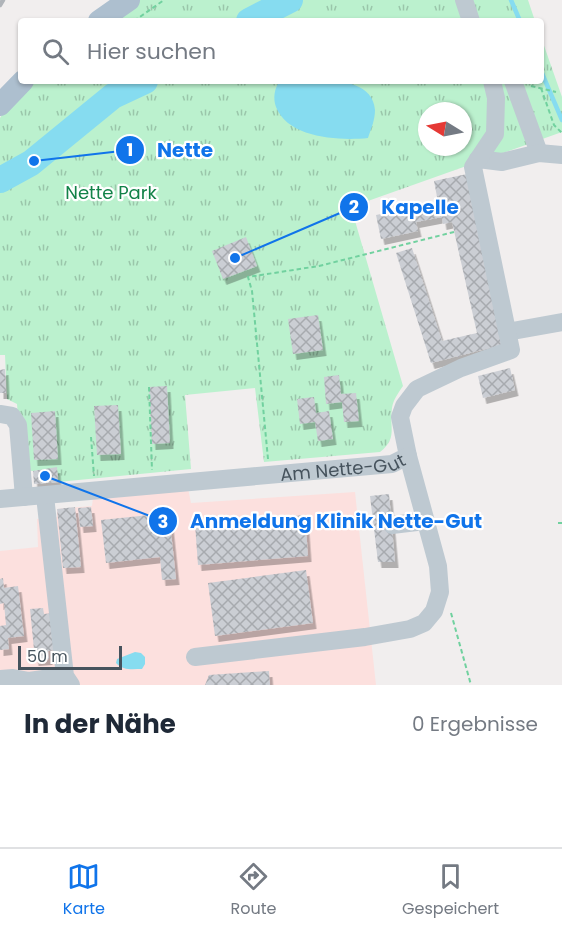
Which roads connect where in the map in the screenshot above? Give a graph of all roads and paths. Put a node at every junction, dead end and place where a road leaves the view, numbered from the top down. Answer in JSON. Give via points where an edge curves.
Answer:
{"nodes":[{"id":1,"x":129,"y":0,"type":"edge"},
{"id":2,"x":164,"y":0,"type":"edge"},
{"id":3,"x":464,"y":0,"type":"edge"},
{"id":4,"x":103,"y":18,"type":"edge"},
{"id":5,"x":138,"y":18,"type":"edge"},
{"id":6,"x":470,"y":18,"type":"edge"},
{"id":7,"x":20,"y":84,"type":"edge"},
{"id":8,"x":493,"y":84,"type":"edge"},
{"id":9,"x":514,"y":84,"type":"edge"},
{"id":10,"x":556,"y":92,"type":"dead end"},
{"id":11,"x":0,"y":105,"type":"edge"},
{"id":12,"x":562,"y":133,"type":"edge"},
{"id":13,"x":539,"y":153,"type":"junction"},
{"id":14,"x":562,"y":155,"type":"edge"},
{"id":15,"x":478,"y":159,"type":"junction"},
{"id":16,"x":454,"y":232,"type":"dead end"},
{"id":17,"x":562,"y":322,"type":"edge"},
{"id":18,"x":507,"y":332,"type":"junction"},
{"id":19,"x":149,"y":387,"type":"dead end"},
{"id":20,"x":0,"y":414,"type":"edge"},
{"id":21,"x":91,"y":437,"type":"dead end"},
{"id":22,"x":408,"y":456,"type":"junction"},
{"id":23,"x":269,"y":474,"type":"junction"},
{"id":24,"x":152,"y":484,"type":"junction"},
{"id":25,"x":95,"y":490,"type":"junction"},
{"id":26,"x":45,"y":496,"type":"junction"},
{"id":27,"x":24,"y":497,"type":"junction"},
{"id":28,"x":0,"y":498,"type":"edge"},
{"id":29,"x":425,"y":521,"type":"junction"},
{"id":30,"x":392,"y":525,"type":"dead end"},
{"id":31,"x":450,"y":609,"type":"dead end"},
{"id":32,"x":195,"y":657,"type":"dead end"},
{"id":33,"x":0,"y":679,"type":"edge"},
{"id":34,"x":68,"y":681,"type":"edge"},
{"id":35,"x":471,"y":685,"type":"edge"}],
"edges":[{"from":1,"to":4,"type":"main road"},
{"from":2,"to":5,"type":"path"},
{"from":3,"to":6,"type":"street"},
{"from":7,"to":11,"type":"main road"},
{"from":8,"to":15,"type":"street","via":[[495,134]]},
{"from":9,"to":13,"type":"street"},
{"from":10,"to":12,"type":"path","via":[[543,89],[554,125]]},
{"from":13,"to":14,"type":"street"},
{"from":13,"to":15,"type":"street","via":[[502,162]]},
{"from":15,"to":18,"type":"street","name":"Am Nette-Gut","via":[[473,167]]},
{"from":16,"to":23,"type":"path","via":[[319,266],[248,277]]},
{"from":17,"to":18,"type":"street"},
{"from":18,"to":22,"type":"street","name":"Am Nette-Gut","via":[[511,350],[417,389],[400,417]]},
{"from":19,"to":24,"type":"path"},
{"from":20,"to":27,"type":"street","via":[[12,416],[18,425]]},
{"from":21,"to":25,"type":"path"},
{"from":22,"to":23,"type":"street","name":"Am Nette-Gut","via":[[392,464]]},
{"from":22,"to":29,"type":"street"},
{"from":23,"to":24,"type":"street","name":"Am Nette-Gut"},
{"from":24,"to":25,"type":"street","name":"Am Nette-Gut"},
{"from":25,"to":26,"type":"street","name":"Am Nette-Gut"},
{"from":26,"to":27,"type":"street","name":"Am Nette-Gut"},
{"from":26,"to":34,"type":"street"},
{"from":27,"to":28,"type":"street","name":"Am Nette-Gut"},
{"from":29,"to":30,"type":"street"},
{"from":29,"to":32,"type":"street","via":[[438,566],[440,592],[434,611],[424,623],[365,637]]},
{"from":31,"to":35,"type":"path"},
{"from":33,"to":34,"type":"street"}]}
